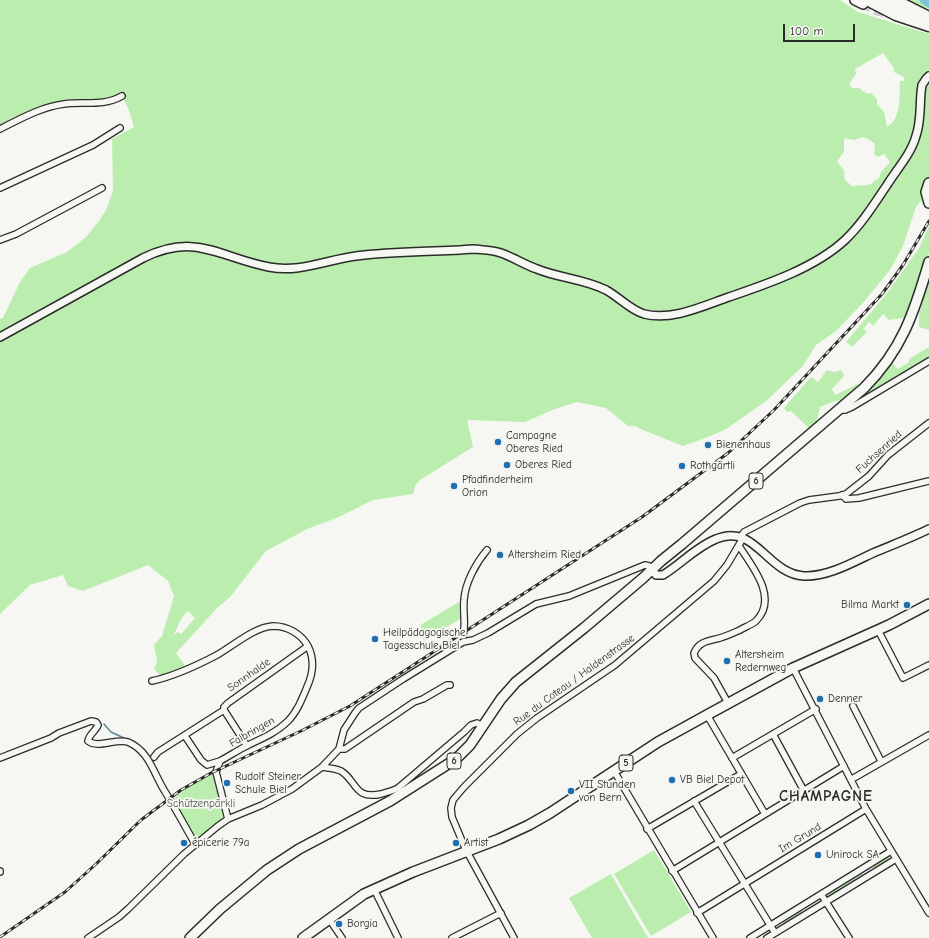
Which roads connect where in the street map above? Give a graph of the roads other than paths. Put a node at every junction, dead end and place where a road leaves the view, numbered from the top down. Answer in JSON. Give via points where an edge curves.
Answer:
{"nodes":[{"id":1,"x":882,"y":0,"type":"edge"},
{"id":2,"x":896,"y":0,"type":"edge"},
{"id":3,"x":862,"y":1,"type":"edge"},
{"id":4,"x":929,"y":18,"type":"edge"},
{"id":5,"x":929,"y":26,"type":"edge"},
{"id":6,"x":929,"y":76,"type":"edge"},
{"id":7,"x":122,"y":96,"type":"dead end"},
{"id":8,"x":120,"y":128,"type":"dead end"},
{"id":9,"x":0,"y":129,"type":"edge"},
{"id":10,"x":929,"y":183,"type":"edge"},
{"id":11,"x":0,"y":188,"type":"edge"},
{"id":12,"x":102,"y":188,"type":"dead end"},
{"id":13,"x":929,"y":203,"type":"edge"},
{"id":14,"x":0,"y":240,"type":"edge"},
{"id":15,"x":929,"y":262,"type":"edge"},
{"id":16,"x":0,"y":336,"type":"edge"},
{"id":17,"x":929,"y":361,"type":"edge"},
{"id":18,"x":839,"y":410,"type":"junction"},
{"id":19,"x":929,"y":423,"type":"edge"},
{"id":20,"x":929,"y":481,"type":"edge"},
{"id":21,"x":842,"y":495,"type":"junction"},
{"id":22,"x":929,"y":529,"type":"edge"},
{"id":23,"x":742,"y":538,"type":"junction"},
{"id":24,"x":739,"y":546,"type":"junction"},
{"id":25,"x":487,"y":550,"type":"dead end"},
{"id":26,"x":652,"y":569,"type":"junction"},
{"id":27,"x":929,"y":604,"type":"edge"},
{"id":28,"x":878,"y":630,"type":"junction"},
{"id":29,"x":463,"y":639,"type":"junction"},
{"id":30,"x":308,"y":646,"type":"junction"},
{"id":31,"x":929,"y":664,"type":"edge"},
{"id":32,"x":793,"y":668,"type":"junction"},
{"id":33,"x":152,"y":681,"type":"dead end"},
{"id":34,"x":450,"y":685,"type":"dead end"},
{"id":35,"x":728,"y":703,"type":"junction"},
{"id":36,"x":853,"y":706,"type":"dead end"},
{"id":37,"x":816,"y":709,"type":"junction"},
{"id":38,"x":224,"y":710,"type":"junction"},
{"id":39,"x":707,"y":715,"type":"junction"},
{"id":40,"x":483,"y":726,"type":"junction"},
{"id":41,"x":773,"y":734,"type":"junction"},
{"id":42,"x":929,"y":735,"type":"edge"},
{"id":43,"x":185,"y":736,"type":"junction"},
{"id":44,"x":247,"y":746,"type":"junction"},
{"id":45,"x":339,"y":749,"type":"junction"},
{"id":46,"x":154,"y":757,"type":"dead end"},
{"id":47,"x":0,"y":758,"type":"edge"},
{"id":48,"x":732,"y":758,"type":"junction"},
{"id":49,"x":220,"y":761,"type":"junction"},
{"id":50,"x":881,"y":762,"type":"junction"},
{"id":51,"x":207,"y":765,"type":"junction"},
{"id":52,"x":322,"y":766,"type":"junction"},
{"id":53,"x":844,"y":766,"type":"junction"},
{"id":54,"x":614,"y":771,"type":"junction"},
{"id":55,"x":216,"y":772,"type":"junction"},
{"id":56,"x":741,"y":774,"type":"junction"},
{"id":57,"x":852,"y":779,"type":"junction"},
{"id":58,"x":804,"y":791,"type":"junction"},
{"id":59,"x":694,"y":801,"type":"junction"},
{"id":60,"x":866,"y":809,"type":"junction"},
{"id":61,"x":765,"y":814,"type":"junction"},
{"id":62,"x":228,"y":819,"type":"junction"},
{"id":63,"x":647,"y":829,"type":"junction"},
{"id":64,"x":719,"y":842,"type":"junction"},
{"id":65,"x":195,"y":844,"type":"junction"},
{"id":66,"x":467,"y":851,"type":"junction"},
{"id":67,"x":891,"y":851,"type":"junction"},
{"id":68,"x":896,"y":859,"type":"junction"},
{"id":69,"x":672,"y":871,"type":"junction"},
{"id":70,"x":745,"y":884,"type":"junction"},
{"id":71,"x":374,"y":889,"type":"junction"},
{"id":72,"x":821,"y":894,"type":"junction"},
{"id":73,"x":826,"y":902,"type":"junction"},
{"id":74,"x":501,"y":913,"type":"junction"},
{"id":75,"x":697,"y":913,"type":"junction"},
{"id":76,"x":929,"y":913,"type":"edge"},
{"id":77,"x":329,"y":919,"type":"junction"},
{"id":78,"x":771,"y":925,"type":"junction"},
{"id":79,"x":775,"y":933,"type":"junction"},
{"id":80,"x":88,"y":938,"type":"edge"},
{"id":81,"x":190,"y":938,"type":"edge"},
{"id":82,"x":303,"y":938,"type":"edge"},
{"id":83,"x":342,"y":938,"type":"edge"},
{"id":84,"x":398,"y":938,"type":"edge"},
{"id":85,"x":452,"y":938,"type":"edge"},
{"id":86,"x":514,"y":938,"type":"edge"},
{"id":87,"x":713,"y":938,"type":"edge"},
{"id":88,"x":750,"y":938,"type":"edge"},
{"id":89,"x":767,"y":938,"type":"edge"},
{"id":90,"x":849,"y":938,"type":"edge"}],
"edges":[{"from":1,"to":4,"type":"highway"},
{"from":2,"to":4,"type":"main road"},
{"from":3,"to":5,"type":"highway"},
{"from":6,"to":16,"type":"street","via":[[922,85],[919,124],[913,144],[858,226],[845,240],[814,262],[772,281],[669,316],[644,314],[592,284],[537,269],[500,253],[486,250],[355,256],[290,268],[269,267],[202,248],[181,246],[154,253]]},
{"from":7,"to":9,"type":"street","via":[[111,102],[51,106]]},
{"from":8,"to":11,"type":"street","via":[[93,145]]},
{"from":10,"to":13,"type":"main road","via":[[926,197]]},
{"from":12,"to":14,"type":"street"},
{"from":15,"to":18,"type":"main road","number":"6","via":[[915,308],[894,351],[872,380]]},
{"from":17,"to":18,"type":"street","via":[[852,407]]},
{"from":18,"to":26,"type":"main road","number":"6"},
{"from":19,"to":21,"type":"street","name":"Fuchsenried","via":[[886,457],[870,476]]},
{"from":20,"to":21,"type":"street","via":[[859,498],[846,499]]},
{"from":21,"to":23,"type":"street","via":[[800,503],[744,532]]},
{"from":22,"to":23,"type":"street","via":[[842,566],[809,576],[795,575],[781,568],[755,545]]},
{"from":23,"to":24,"type":"street","name":"Rue du Coteau / Haldenstrasse"},
{"from":23,"to":26,"type":"street","via":[[727,536],[715,540],[663,575],[656,575]]},
{"from":24,"to":35,"type":"street","via":[[759,577],[763,589],[764,609],[751,624],[724,637],[705,642],[694,653],[695,658],[718,684]]},
{"from":24,"to":66,"type":"street","name":"Rue du Coteau / Haldenstrasse","via":[[714,581],[615,665],[517,734],[458,794],[452,805],[452,817]]},
{"from":25,"to":29,"type":"street","bridge":true,"via":[[479,560],[465,592]]},
{"from":26,"to":29,"type":"street","via":[[645,565],[569,596],[541,602],[488,633],[473,640]]},
{"from":26,"to":40,"type":"main road","number":"6","via":[[516,682]]},
{"from":27,"to":28,"type":"main road","number":"5"},
{"from":28,"to":31,"type":"street","via":[[903,678]]},
{"from":28,"to":32,"type":"main road","number":"5"},
{"from":29,"to":45,"type":"street","via":[[359,708],[344,730]]},
{"from":30,"to":33,"type":"street","via":[[301,636],[289,629],[278,626],[265,628],[202,662]]},
{"from":30,"to":38,"type":"street","name":"Sonnhalde","via":[[228,703]]},
{"from":30,"to":44,"type":"street","name":"Falbringen","via":[[313,669],[296,710],[278,730]]},
{"from":32,"to":35,"type":"main road","number":"5"},
{"from":32,"to":37,"type":"street"},
{"from":34,"to":45,"type":"street","via":[[414,702],[345,749]]},
{"from":35,"to":39,"type":"main road","number":"5"},
{"from":36,"to":50,"type":"street"},
{"from":37,"to":41,"type":"street"},
{"from":37,"to":53,"type":"street"},
{"from":38,"to":43,"type":"street","name":"Sonnhalde"},
{"from":38,"to":44,"type":"street"},
{"from":39,"to":48,"type":"street"},
{"from":39,"to":54,"type":"main road","number":"5","via":[[658,742]]},
{"from":40,"to":52,"type":"street","via":[[477,723],[471,725],[398,788],[390,792],[365,795],[340,770]]},
{"from":40,"to":81,"type":"main road","number":"6","via":[[470,745],[450,763],[390,801],[281,861],[234,897]]},
{"from":41,"to":48,"type":"street"},
{"from":41,"to":58,"type":"street"},
{"from":42,"to":50,"type":"street"},
{"from":43,"to":46,"type":"street","name":"Sonnhalde"},
{"from":43,"to":51,"type":"street","via":[[200,760]]},
{"from":44,"to":49,"type":"street","name":"Falbringen"},
{"from":45,"to":52,"type":"street"},
{"from":47,"to":65,"type":"street","via":[[91,721],[97,722],[96,730],[88,741],[94,744],[124,741],[139,748],[149,761]]},
{"from":48,"to":56,"type":"street"},
{"from":49,"to":51,"type":"street"},
{"from":49,"to":55,"type":"street"},
{"from":50,"to":57,"type":"street"},
{"from":51,"to":55,"type":"street"},
{"from":52,"to":62,"type":"street","via":[[292,789]]},
{"from":53,"to":57,"type":"street"},
{"from":53,"to":58,"type":"street"},
{"from":54,"to":63,"type":"street"},
{"from":54,"to":66,"type":"main road","number":"5","via":[[529,825]]},
{"from":55,"to":62,"type":"street"},
{"from":56,"to":59,"type":"street"},
{"from":56,"to":61,"type":"street"},
{"from":57,"to":60,"type":"street"},
{"from":58,"to":61,"type":"street"},
{"from":59,"to":63,"type":"street"},
{"from":59,"to":64,"type":"street"},
{"from":60,"to":67,"type":"street"},
{"from":60,"to":70,"type":"street","name":"Im Grund"},
{"from":61,"to":64,"type":"street"},
{"from":62,"to":65,"type":"street"},
{"from":63,"to":69,"type":"street"},
{"from":64,"to":69,"type":"street"},
{"from":64,"to":70,"type":"street"},
{"from":65,"to":80,"type":"street","via":[[119,917]]},
{"from":66,"to":71,"type":"main road","number":"5"},
{"from":66,"to":74,"type":"street","name":"Rue du Coteau / Haldenstrasse"},
{"from":67,"to":68,"type":"street"},
{"from":67,"to":72,"type":"street"},
{"from":68,"to":73,"type":"street"},
{"from":68,"to":76,"type":"street"},
{"from":69,"to":75,"type":"street"},
{"from":70,"to":75,"type":"street","name":"Im Grund"},
{"from":70,"to":78,"type":"street"},
{"from":71,"to":77,"type":"main road","number":"5","via":[[358,897]]},
{"from":71,"to":84,"type":"street"},
{"from":72,"to":73,"type":"street"},
{"from":72,"to":78,"type":"street"},
{"from":73,"to":79,"type":"street"},
{"from":73,"to":90,"type":"street"},
{"from":74,"to":85,"type":"street"},
{"from":74,"to":86,"type":"street","name":"Rue du Coteau / Haldenstrasse"},
{"from":75,"to":87,"type":"street"},
{"from":77,"to":82,"type":"main road","number":"5"},
{"from":77,"to":83,"type":"street"},
{"from":78,"to":79,"type":"street"},
{"from":78,"to":88,"type":"street"},
{"from":79,"to":89,"type":"street"}]}
